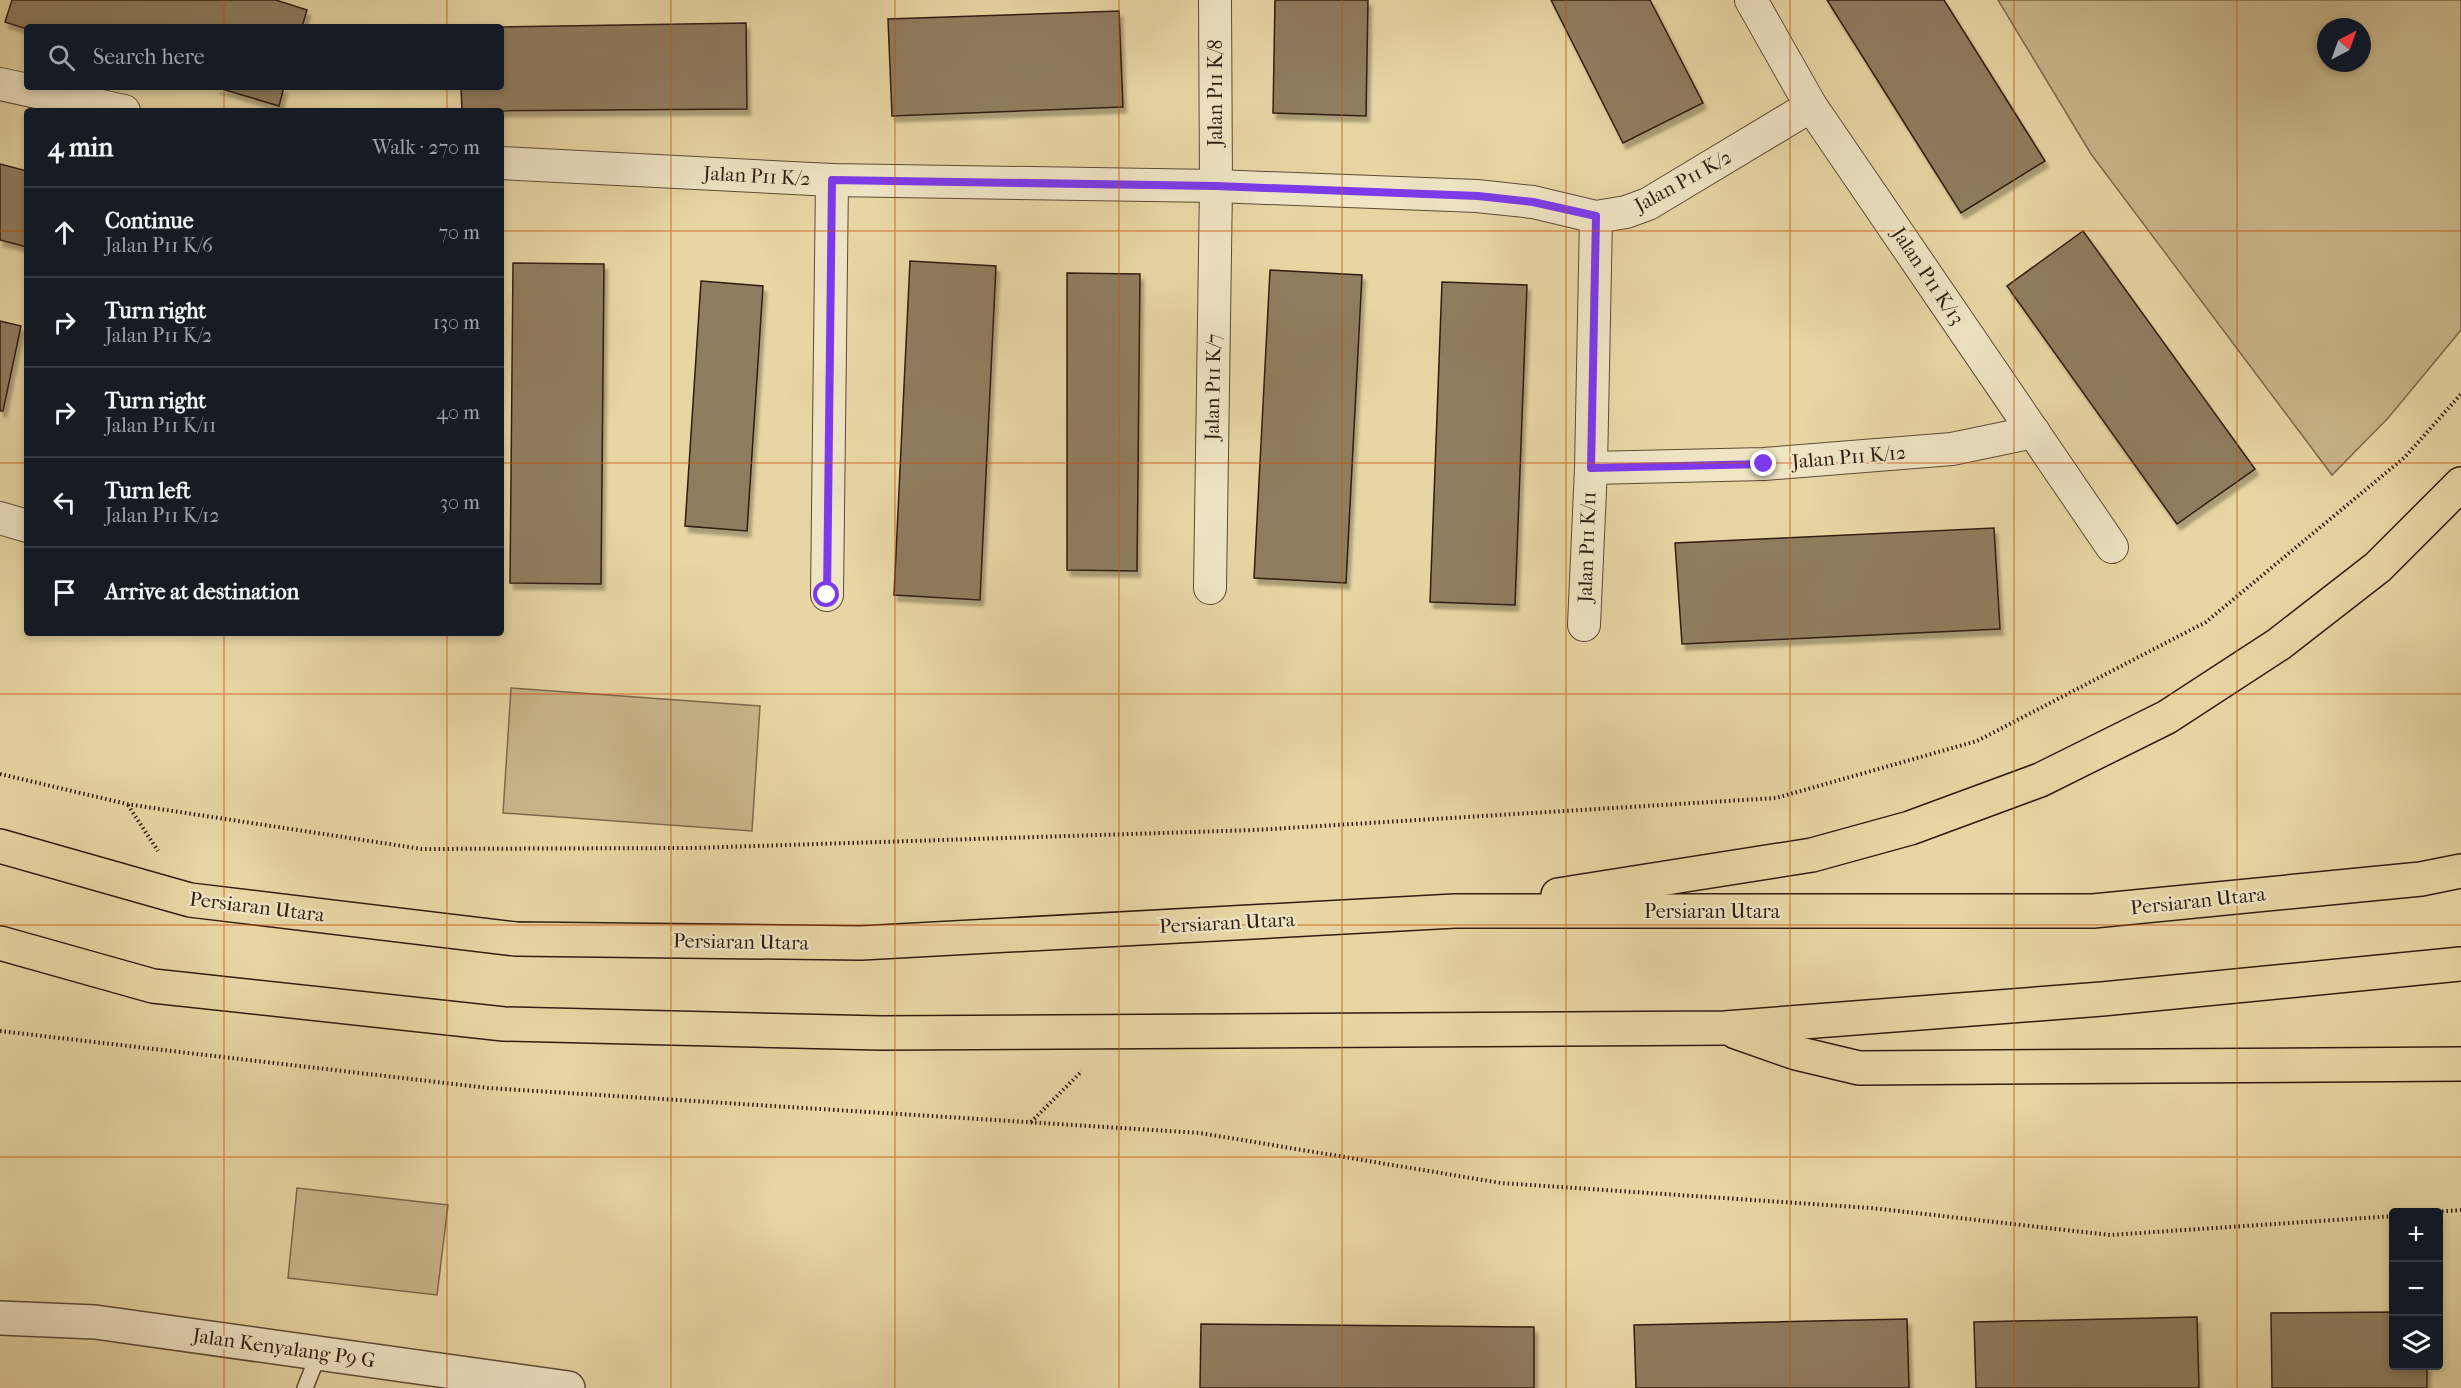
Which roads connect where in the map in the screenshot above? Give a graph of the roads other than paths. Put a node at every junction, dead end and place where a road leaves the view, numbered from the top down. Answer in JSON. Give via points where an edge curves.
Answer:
{"nodes":[{"id":1,"x":1215,"y":0,"type":"edge"},
{"id":2,"x":1752,"y":0,"type":"edge"},
{"id":3,"x":0,"y":84,"type":"edge"},
{"id":4,"x":24,"y":89,"type":"edge"},
{"id":5,"x":28,"y":90,"type":"edge"},
{"id":6,"x":1811,"y":106,"type":"junction"},
{"id":7,"x":110,"y":108,"type":"edge"},
{"id":8,"x":504,"y":163,"type":"edge"},
{"id":9,"x":832,"y":180,"type":"junction"},
{"id":10,"x":1216,"y":186,"type":"junction"},
{"id":11,"x":1596,"y":216,"type":"junction"},
{"id":12,"x":2034,"y":432,"type":"junction"},
{"id":13,"x":1591,"y":468,"type":"junction"},
{"id":14,"x":2461,"y":484,"type":"edge"},
{"id":15,"x":0,"y":518,"type":"edge"},
{"id":16,"x":24,"y":525,"type":"edge"},
{"id":17,"x":2112,"y":547,"type":"dead end"},
{"id":18,"x":1210,"y":588,"type":"dead end"},
{"id":19,"x":827,"y":595,"type":"dead end"},
{"id":20,"x":1584,"y":625,"type":"dead end"},
{"id":21,"x":0,"y":846,"type":"edge"},
{"id":22,"x":2461,"y":871,"type":"edge"},
{"id":23,"x":1455,"y":911,"type":"junction"},
{"id":24,"x":0,"y":943,"type":"edge"},
{"id":25,"x":2461,"y":964,"type":"edge"},
{"id":26,"x":1725,"y":1028,"type":"junction"},
{"id":27,"x":2461,"y":1064,"type":"edge"},
{"id":28,"x":0,"y":1318,"type":"edge"},
{"id":29,"x":319,"y":1353,"type":"junction"},
{"id":30,"x":305,"y":1388,"type":"edge"},
{"id":31,"x":568,"y":1388,"type":"edge"}],
"edges":[{"from":1,"to":10,"type":"street","name":"Jalan P11 K/8"},
{"from":2,"to":6,"type":"street","name":"Jalan P11 K/13"},
{"from":3,"to":4,"type":"street"},
{"from":5,"to":7,"type":"street"},
{"from":6,"to":11,"type":"street","name":"Jalan P11 K/2","via":[[1648,204]]},
{"from":6,"to":12,"type":"street","name":"Jalan P11 K/13"},
{"from":8,"to":9,"type":"street","name":"Jalan P11 K/2"},
{"from":9,"to":10,"type":"street","name":"Jalan P11 K/2"},
{"from":9,"to":19,"type":"street"},
{"from":10,"to":11,"type":"street","name":"Jalan P11 K/2","via":[[1478,196],[1533,202]]},
{"from":10,"to":18,"type":"street","name":"Jalan P11 K/7"},
{"from":11,"to":13,"type":"street","name":"Jalan P11 K/11"},
{"from":12,"to":13,"type":"street","name":"Jalan P11 K/12","via":[[1952,449],[1764,464]]},
{"from":12,"to":17,"type":"street","name":"Jalan P11 K/13"},
{"from":13,"to":20,"type":"street","name":"Jalan P11 K/11"},
{"from":14,"to":23,"type":"main road","via":[[2378,567],[2279,644],[2167,717],[2040,780],[1910,828],[1812,855]]},
{"from":15,"to":16,"type":"street"},
{"from":21,"to":23,"type":"main road","name":"Persiaran Utara","via":[[190,900],[516,939],[861,943]]},
{"from":22,"to":23,"type":"main road","name":"Persiaran Utara","via":[[2421,879],[2093,911]]},
{"from":24,"to":26,"type":"main road","via":[[153,986],[504,1024],[869,1033]]},
{"from":25,"to":26,"type":"main road","via":[[2102,999]]},
{"from":26,"to":27,"type":"main road","via":[[1796,1053],[1859,1068]]},
{"from":28,"to":29,"type":"street","name":"Jalan Kenyalang P9 G","via":[[95,1322]]},
{"from":29,"to":30,"type":"lane"},
{"from":29,"to":31,"type":"street","name":"Jalan Kenyalang P9 G"}]}
